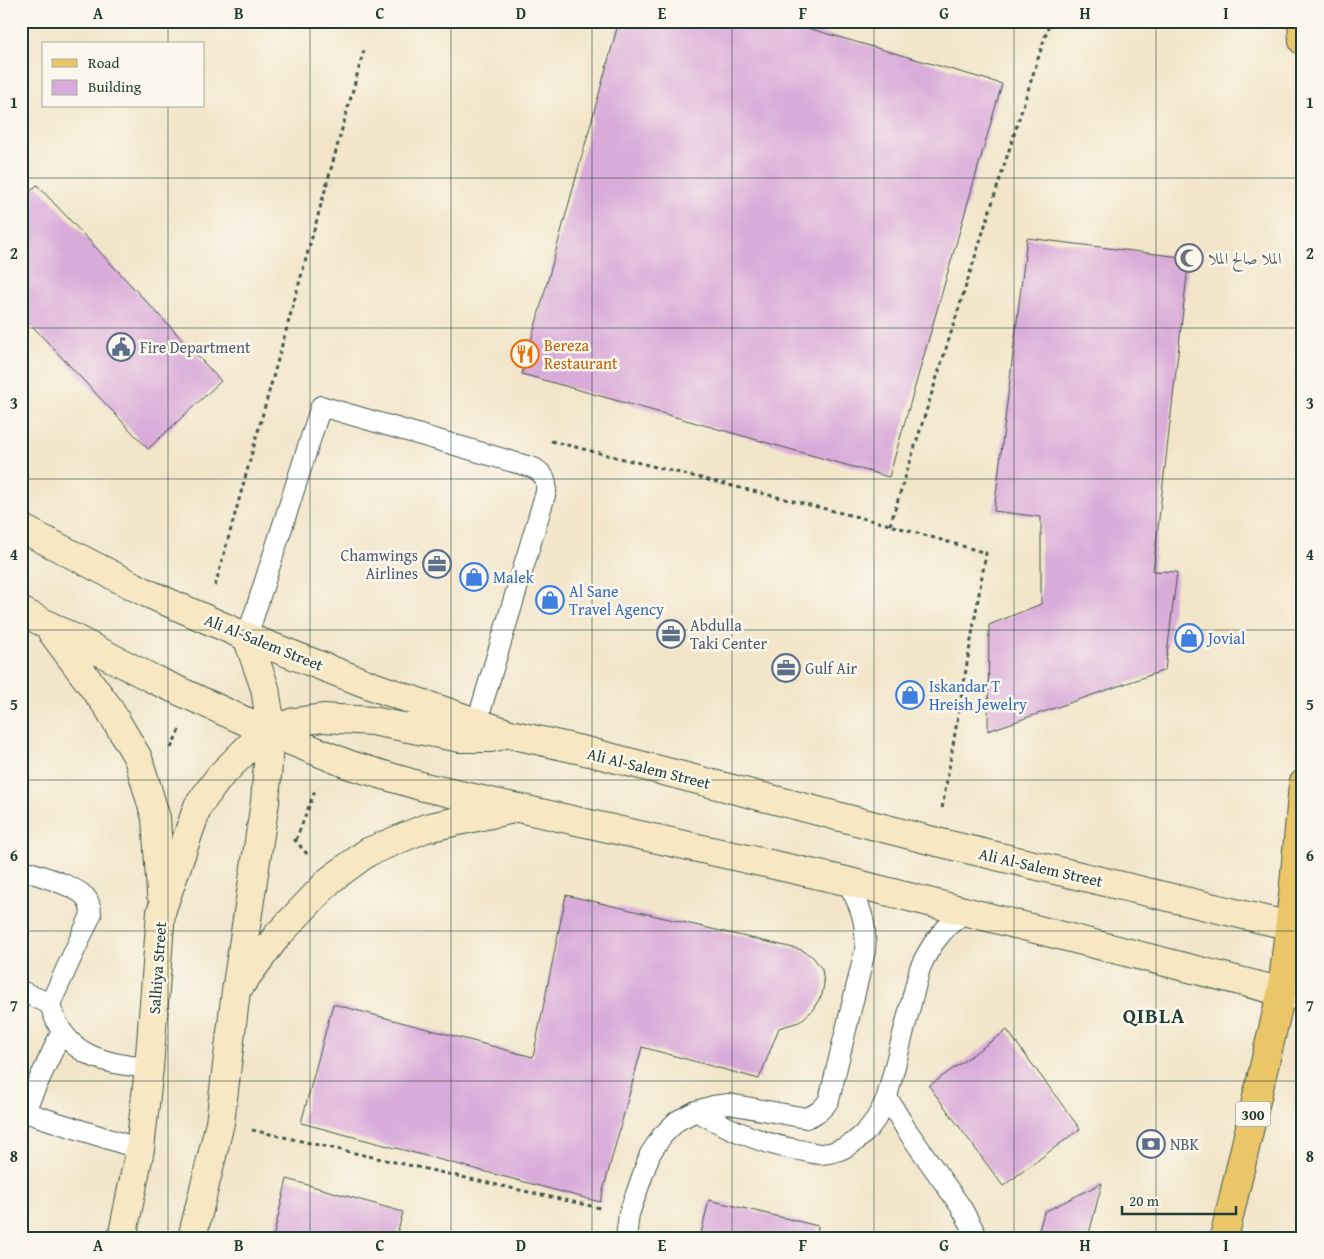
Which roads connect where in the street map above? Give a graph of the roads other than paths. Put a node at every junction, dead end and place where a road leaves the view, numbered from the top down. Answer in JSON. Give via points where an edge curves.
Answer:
{"nodes":[{"id":1,"x":1302,"y":21,"type":"edge"},
{"id":2,"x":1303,"y":41,"type":"edge"},
{"id":3,"x":21,"y":528,"type":"edge"},
{"id":4,"x":21,"y":611,"type":"edge"},
{"id":5,"x":48,"y":626,"type":"junction"},
{"id":6,"x":247,"y":637,"type":"junction"},
{"id":7,"x":477,"y":722,"type":"junction"},
{"id":8,"x":269,"y":732,"type":"junction"},
{"id":9,"x":510,"y":734,"type":"junction"},
{"id":10,"x":1303,"y":784,"type":"edge"},
{"id":11,"x":516,"y":808,"type":"junction"},
{"id":12,"x":21,"y":869,"type":"edge"},
{"id":13,"x":846,"y":881,"type":"junction"},
{"id":14,"x":967,"y":911,"type":"junction"},
{"id":15,"x":161,"y":912,"type":"junction"},
{"id":16,"x":1296,"y":927,"type":"edge"},
{"id":17,"x":21,"y":991,"type":"edge"},
{"id":18,"x":236,"y":992,"type":"junction"},
{"id":19,"x":1292,"y":994,"type":"edge"},
{"id":20,"x":50,"y":1004,"type":"junction"},
{"id":21,"x":62,"y":1031,"type":"junction"},
{"id":22,"x":150,"y":1068,"type":"junction"},
{"id":23,"x":887,"y":1097,"type":"junction"},
{"id":24,"x":23,"y":1111,"type":"edge"},
{"id":25,"x":696,"y":1111,"type":"junction"},
{"id":26,"x":140,"y":1149,"type":"junction"},
{"id":27,"x":630,"y":1214,"type":"junction"},
{"id":28,"x":122,"y":1238,"type":"edge"},
{"id":29,"x":192,"y":1238,"type":"edge"},
{"id":30,"x":614,"y":1238,"type":"edge"},
{"id":31,"x":626,"y":1238,"type":"edge"},
{"id":32,"x":978,"y":1238,"type":"edge"},
{"id":33,"x":1224,"y":1238,"type":"edge"}],
"edges":[{"from":1,"to":2,"type":"main road"},
{"from":3,"to":6,"type":"main road","name":"Ali Al-Salem Street","via":[[147,593]]},
{"from":4,"to":5,"type":"main road"},
{"from":5,"to":8,"type":"main road"},
{"from":5,"to":15,"type":"main road","via":[[108,707],[138,758],[156,818]]},
{"from":6,"to":7,"type":"main road","name":"Ali Al-Salem Street","via":[[375,687]]},
{"from":6,"to":7,"type":"lane","via":[[321,406],[534,468],[543,473],[547,481],[546,492]]},
{"from":6,"to":8,"type":"main road","via":[[265,688]]},
{"from":7,"to":9,"type":"main road","name":"Ali Al-Salem Street"},
{"from":8,"to":9,"type":"main road","name":"Salhiya Street","via":[[294,722],[323,718],[372,721],[460,738]]},
{"from":8,"to":11,"type":"main road","via":[[350,765],[424,787]]},
{"from":8,"to":15,"type":"main road","name":"Salhiya Street","via":[[220,776],[198,806]]},
{"from":8,"to":18,"type":"main road","via":[[265,802]]},
{"from":9,"to":16,"type":"main road","name":"Ali Al-Salem Street","via":[[937,842]]},
{"from":10,"to":16,"type":"main road","number":"300"},
{"from":11,"to":13,"type":"main road"},
{"from":11,"to":18,"type":"main road","via":[[426,828],[368,852],[330,880],[276,937]]},
{"from":12,"to":20,"type":"lane","via":[[76,890],[88,900],[90,907],[91,915]]},
{"from":13,"to":14,"type":"main road"},
{"from":13,"to":25,"type":"lane","via":[[864,919],[865,951],[829,1100],[816,1114],[806,1118],[729,1104]]},
{"from":14,"to":19,"type":"main road"},
{"from":14,"to":23,"type":"lane","via":[[939,935],[920,968]]},
{"from":15,"to":22,"type":"main road","name":"Salhiya Street"},
{"from":16,"to":19,"type":"main road","number":"300"},
{"from":17,"to":20,"type":"lane"},
{"from":18,"to":29,"type":"main road","via":[[220,1123]]},
{"from":19,"to":33,"type":"main road","number":"300"},
{"from":20,"to":21,"type":"lane"},
{"from":21,"to":22,"type":"lane","via":[[92,1057],[117,1065]]},
{"from":21,"to":24,"type":"lane"},
{"from":22,"to":26,"type":"main road","name":"Salhiya Street"},
{"from":23,"to":25,"type":"lane","via":[[881,1113],[861,1137],[835,1151],[820,1154],[783,1148],[747,1136]]},
{"from":23,"to":32,"type":"lane","via":[[962,1207]]},
{"from":24,"to":26,"type":"lane"},
{"from":25,"to":27,"type":"lane","via":[[678,1121],[650,1154]]},
{"from":26,"to":28,"type":"main road","name":"Salhiya Street"},
{"from":27,"to":30,"type":"lane"},
{"from":27,"to":31,"type":"lane"}]}
